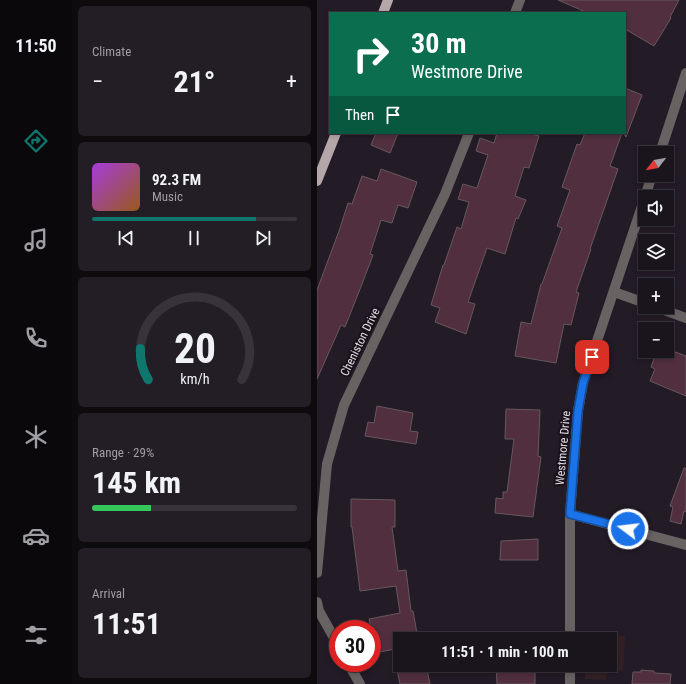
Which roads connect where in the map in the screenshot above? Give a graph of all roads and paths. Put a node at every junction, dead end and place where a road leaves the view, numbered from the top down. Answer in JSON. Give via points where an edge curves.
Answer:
{"nodes":[{"id":1,"x":388,"y":0,"type":"edge"},
{"id":2,"x":520,"y":0,"type":"edge"},
{"id":3,"x":383,"y":12,"type":"edge"},
{"id":4,"x":515,"y":12,"type":"edge"},
{"id":5,"x":686,"y":73,"type":"edge"},
{"id":6,"x":336,"y":134,"type":"edge"},
{"id":7,"x":469,"y":134,"type":"edge"},
{"id":8,"x":662,"y":146,"type":"edge"},
{"id":9,"x":317,"y":181,"type":"edge"},
{"id":10,"x":638,"y":218,"type":"edge"},
{"id":11,"x":614,"y":292,"type":"junction"},
{"id":12,"x":638,"y":301,"type":"edge"},
{"id":13,"x":674,"y":314,"type":"edge"},
{"id":14,"x":686,"y":318,"type":"edge"},
{"id":15,"x":570,"y":514,"type":"junction"},
{"id":16,"x":686,"y":545,"type":"edge"},
{"id":17,"x":317,"y":574,"type":"edge"},
{"id":18,"x":317,"y":602,"type":"edge"},
{"id":19,"x":329,"y":629,"type":"edge"},
{"id":20,"x":570,"y":632,"type":"edge"},
{"id":21,"x":353,"y":672,"type":"edge"},
{"id":22,"x":570,"y":672,"type":"edge"},
{"id":23,"x":360,"y":684,"type":"edge"},
{"id":24,"x":570,"y":684,"type":"edge"}],
"edges":[{"from":1,"to":3,"type":"main road"},
{"from":2,"to":4,"type":"street"},
{"from":5,"to":8,"type":"street"},
{"from":6,"to":9,"type":"main road"},
{"from":7,"to":17,"type":"street","name":"Cheniston Drive","via":[[445,194],[344,405],[327,464]]},
{"from":10,"to":11,"type":"street","name":"Westmore Drive"},
{"from":11,"to":12,"type":"street"},
{"from":11,"to":15,"type":"street","name":"Westmore Drive","via":[[583,383],[578,411]]},
{"from":13,"to":14,"type":"street"},
{"from":15,"to":16,"type":"street"},
{"from":15,"to":20,"type":"street","name":"Westmore Drive"},
{"from":18,"to":19,"type":"street"},
{"from":21,"to":23,"type":"street"},
{"from":22,"to":24,"type":"street"}]}
